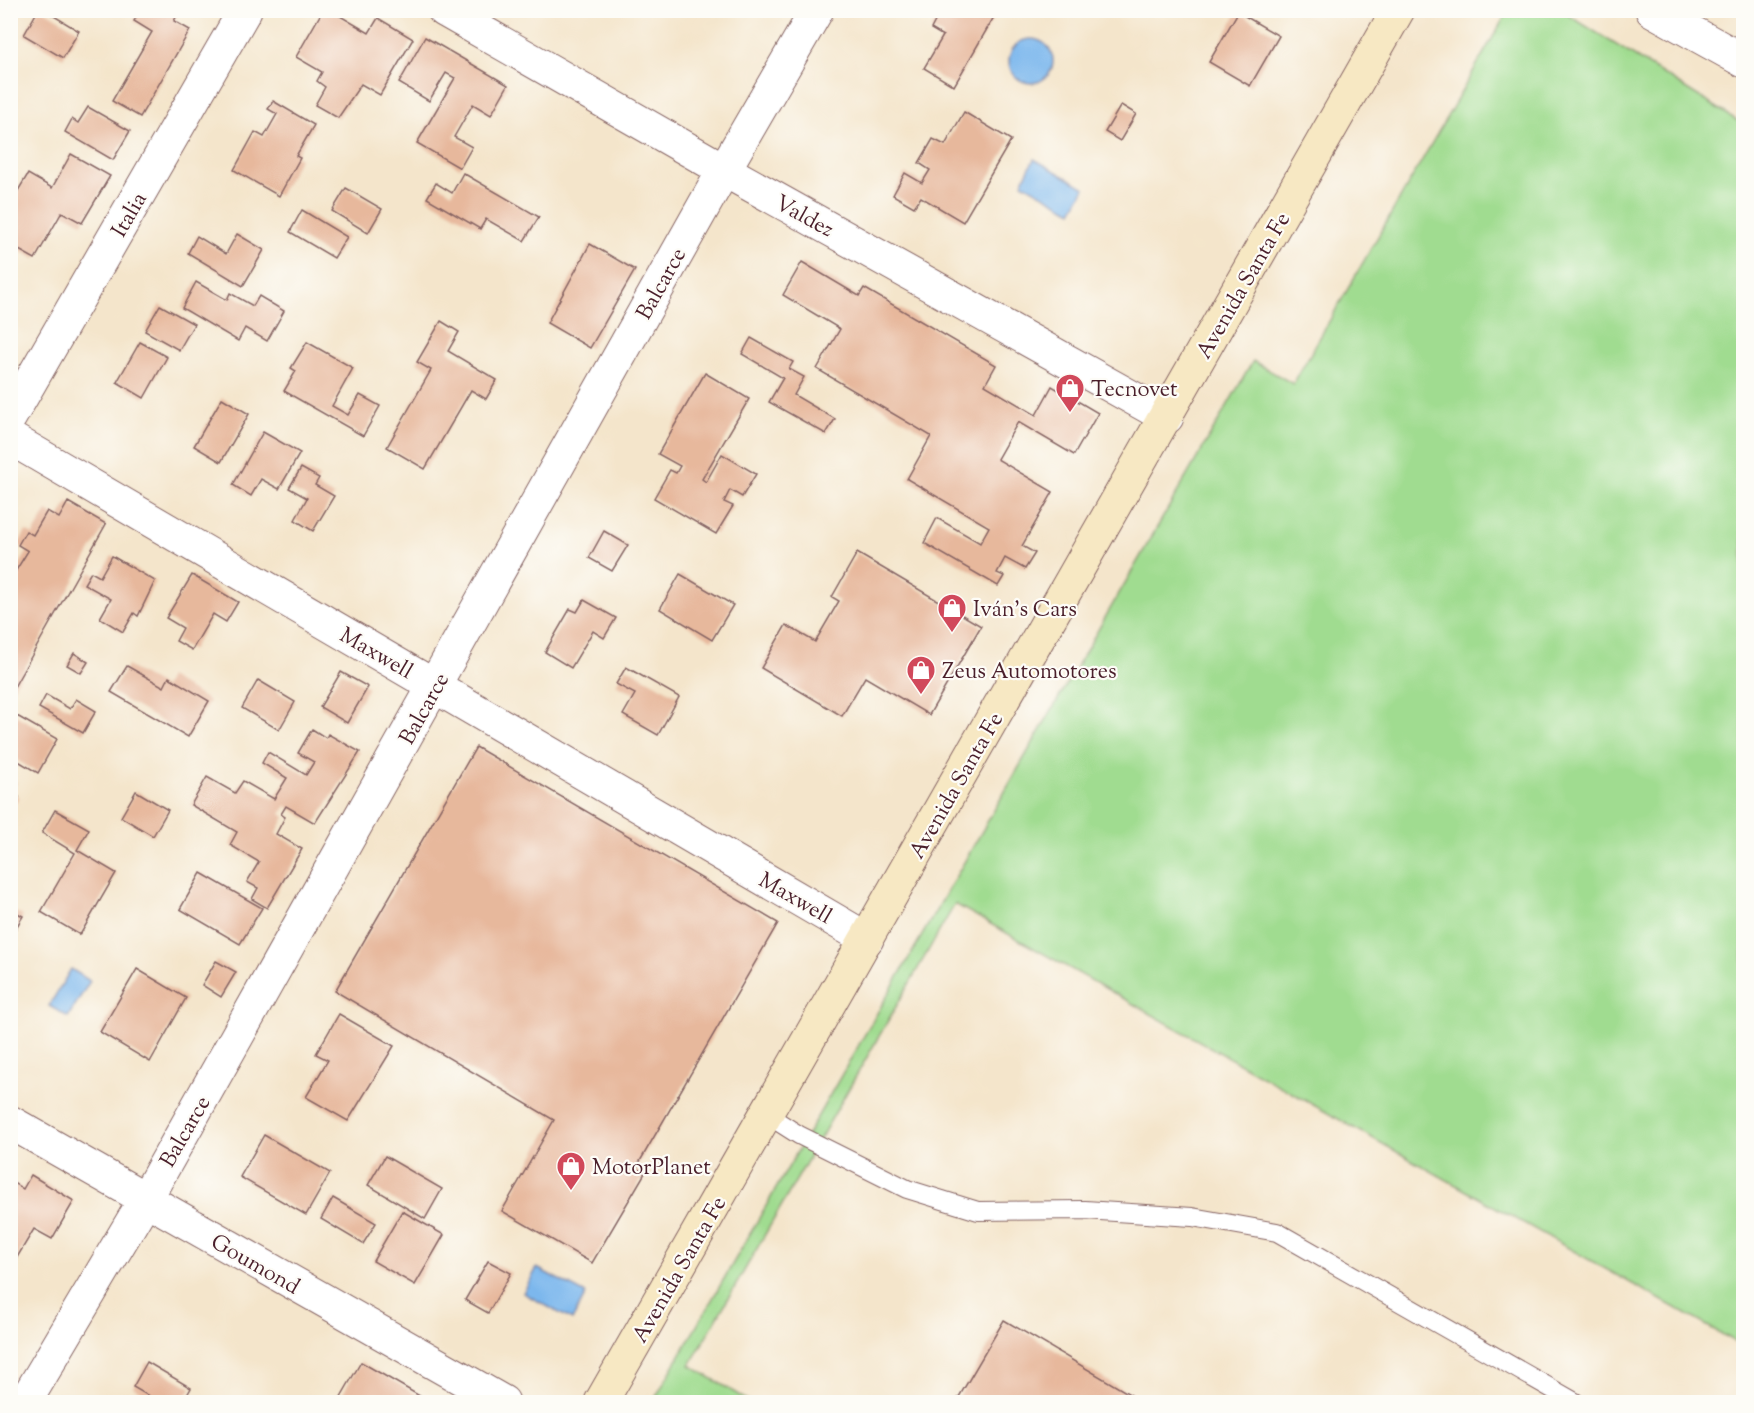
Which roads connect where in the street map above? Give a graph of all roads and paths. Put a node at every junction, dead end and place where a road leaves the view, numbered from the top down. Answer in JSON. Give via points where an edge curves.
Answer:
{"nodes":[{"id":1,"x":245,"y":10,"type":"edge"},
{"id":2,"x":444,"y":10,"type":"edge"},
{"id":3,"x":817,"y":10,"type":"edge"},
{"id":4,"x":1398,"y":10,"type":"edge"},
{"id":5,"x":1652,"y":10,"type":"edge"},
{"id":6,"x":1743,"y":61,"type":"edge"},
{"id":7,"x":724,"y":170,"type":"junction"},
{"id":8,"x":10,"y":417,"type":"edge"},
{"id":9,"x":1167,"y":417,"type":"junction"},
{"id":10,"x":10,"y":438,"type":"edge"},
{"id":11,"x":436,"y":686,"type":"junction"},
{"id":12,"x":867,"y":939,"type":"junction"},
{"id":13,"x":766,"y":1114,"type":"junction"},
{"id":14,"x":10,"y":1122,"type":"edge"},
{"id":15,"x":145,"y":1200,"type":"junction"},
{"id":16,"x":25,"y":1402,"type":"edge"},
{"id":17,"x":503,"y":1402,"type":"edge"},
{"id":18,"x":601,"y":1402,"type":"edge"},
{"id":19,"x":1575,"y":1402,"type":"edge"}],
"edges":[{"from":1,"to":8,"type":"street","name":"Italia"},
{"from":2,"to":7,"type":"street","name":"Valdez"},
{"from":3,"to":7,"type":"street","name":"Balcarce"},
{"from":4,"to":9,"type":"main road","name":"Avenida Santa Fe"},
{"from":5,"to":6,"type":"street"},
{"from":7,"to":9,"type":"street","name":"Valdez"},
{"from":7,"to":11,"type":"street","name":"Balcarce"},
{"from":9,"to":12,"type":"main road","name":"Avenida Santa Fe"},
{"from":10,"to":11,"type":"street","name":"Maxwell"},
{"from":11,"to":12,"type":"street","name":"Maxwell"},
{"from":11,"to":15,"type":"street","name":"Balcarce"},
{"from":12,"to":13,"type":"main road","name":"Avenida Santa Fe"},
{"from":13,"to":18,"type":"main road","name":"Avenida Santa Fe"},
{"from":13,"to":19,"type":"lane","via":[[799,1135],[907,1189],[978,1211],[1085,1210],[1192,1216],[1277,1232]]},
{"from":14,"to":15,"type":"street","name":"Goumond"},
{"from":15,"to":16,"type":"street","name":"Balcarce"},
{"from":15,"to":17,"type":"street","name":"Goumond"}]}
